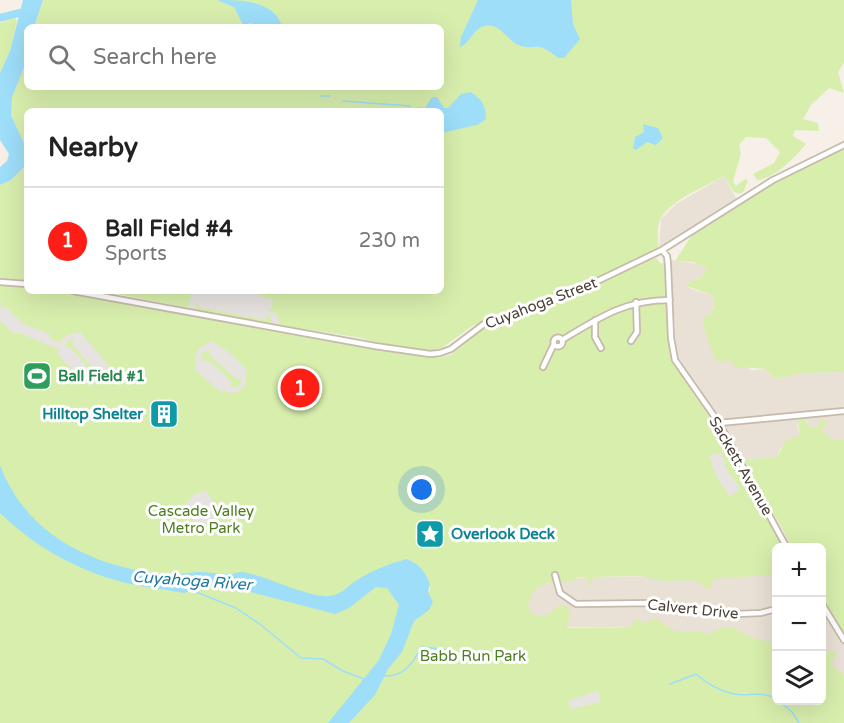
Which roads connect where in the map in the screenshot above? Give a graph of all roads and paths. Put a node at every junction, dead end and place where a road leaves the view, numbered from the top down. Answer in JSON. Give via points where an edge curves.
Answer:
{"nodes":[{"id":1,"x":844,"y":145,"type":"edge"},
{"id":2,"x":662,"y":250,"type":"junction"},
{"id":3,"x":0,"y":282,"type":"edge"},
{"id":4,"x":24,"y":284,"type":"edge"},
{"id":5,"x":90,"y":294,"type":"edge"},
{"id":6,"x":670,"y":300,"type":"junction"},
{"id":7,"x":636,"y":302,"type":"junction"},
{"id":8,"x":595,"y":320,"type":"junction"},
{"id":9,"x":631,"y":341,"type":"dead end"},
{"id":10,"x":601,"y":348,"type":"dead end"},
{"id":11,"x":543,"y":367,"type":"dead end"},
{"id":12,"x":844,"y":411,"type":"edge"},
{"id":13,"x":719,"y":423,"type":"junction"},
{"id":14,"x":784,"y":543,"type":"edge"},
{"id":15,"x":555,"y":575,"type":"dead end"},
{"id":16,"x":772,"y":610,"type":"edge"},
{"id":17,"x":826,"y":611,"type":"edge"},
{"id":18,"x":844,"y":640,"type":"edge"}],
"edges":[{"from":1,"to":2,"type":"street","name":"Cuyahoga Street","via":[[775,179]]},
{"from":2,"to":5,"type":"street","name":"Cuyahoga Street","via":[[560,299],[484,324],[451,349],[430,354]]},
{"from":2,"to":6,"type":"street","name":"Sackett Avenue","via":[[668,260]]},
{"from":3,"to":4,"type":"street"},
{"from":6,"to":7,"type":"street"},
{"from":6,"to":13,"type":"street","name":"Sackett Avenue","via":[[675,360]]},
{"from":7,"to":8,"type":"street"},
{"from":7,"to":9,"type":"street","via":[[637,332]]},
{"from":8,"to":10,"type":"street","via":[[595,337]]},
{"from":8,"to":11,"type":"street","via":[[562,340],[561,345],[554,344]]},
{"from":12,"to":13,"type":"street"},
{"from":13,"to":14,"type":"street","name":"Sackett Avenue"},
{"from":15,"to":16,"type":"street","name":"Calvert Drive","via":[[560,593],[576,604],[656,603],[736,614]]},
{"from":17,"to":18,"type":"street"}]}
